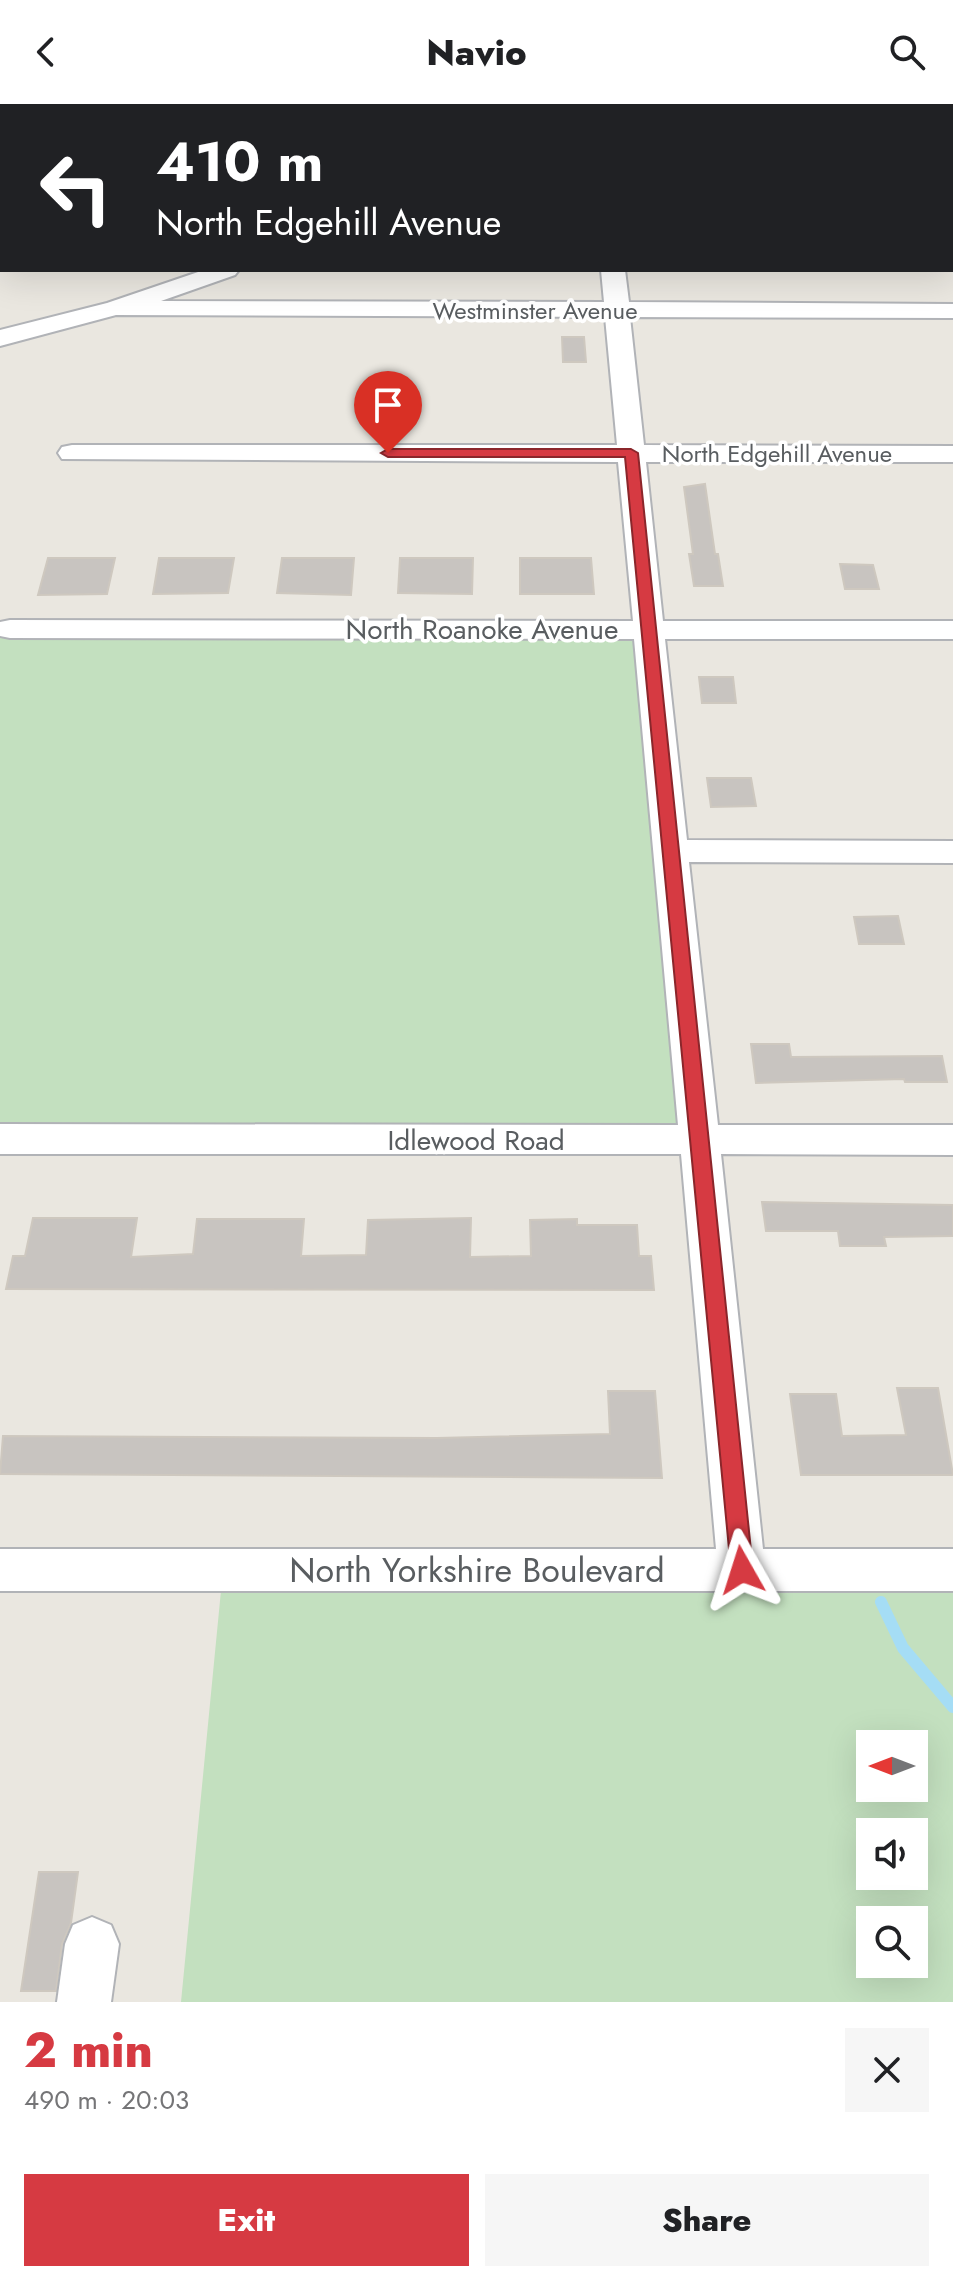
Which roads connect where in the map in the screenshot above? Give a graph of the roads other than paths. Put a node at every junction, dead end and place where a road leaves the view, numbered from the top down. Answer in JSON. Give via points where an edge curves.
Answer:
{"nodes":[{"id":1,"x":221,"y":272,"type":"edge"},
{"id":2,"x":613,"y":272,"type":"edge"},
{"id":3,"x":116,"y":308,"type":"junction"},
{"id":4,"x":617,"y":310,"type":"junction"},
{"id":5,"x":953,"y":311,"type":"edge"},
{"id":6,"x":0,"y":338,"type":"edge"},
{"id":7,"x":72,"y":453,"type":"dead end"},
{"id":8,"x":631,"y":453,"type":"junction"},
{"id":9,"x":953,"y":454,"type":"edge"},
{"id":10,"x":10,"y":629,"type":"dead end"},
{"id":11,"x":649,"y":629,"type":"junction"},
{"id":12,"x":953,"y":630,"type":"edge"},
{"id":13,"x":672,"y":851,"type":"junction"},
{"id":14,"x":953,"y":852,"type":"edge"},
{"id":15,"x":0,"y":1139,"type":"edge"},
{"id":16,"x":699,"y":1140,"type":"junction"},
{"id":17,"x":953,"y":1140,"type":"edge"},
{"id":18,"x":0,"y":1570,"type":"edge"},
{"id":19,"x":742,"y":1570,"type":"junction"},
{"id":20,"x":953,"y":1570,"type":"edge"},
{"id":21,"x":92,"y":1944,"type":"dead end"},
{"id":22,"x":84,"y":2002,"type":"edge"}],
"edges":[{"from":1,"to":3,"type":"street"},
{"from":2,"to":4,"type":"street"},
{"from":3,"to":4,"type":"street","name":"Westminster Avenue"},
{"from":3,"to":6,"type":"street"},
{"from":4,"to":5,"type":"street","name":"Westminster Avenue"},
{"from":4,"to":8,"type":"street"},
{"from":7,"to":8,"type":"street","name":"North Edgehill Avenue"},
{"from":8,"to":9,"type":"street","name":"North Edgehill Avenue"},
{"from":8,"to":11,"type":"street"},
{"from":10,"to":11,"type":"street","name":"North Roanoke Avenue"},
{"from":11,"to":12,"type":"street","name":"North Roanoke Avenue"},
{"from":11,"to":13,"type":"street"},
{"from":13,"to":14,"type":"street"},
{"from":13,"to":16,"type":"street"},
{"from":15,"to":16,"type":"street","name":"Idlewood Road"},
{"from":16,"to":17,"type":"street","name":"Idlewood Road"},
{"from":16,"to":19,"type":"street"},
{"from":18,"to":19,"type":"street","name":"North Yorkshire Boulevard"},
{"from":19,"to":20,"type":"street","name":"North Yorkshire Boulevard"},
{"from":21,"to":22,"type":"street"}]}
